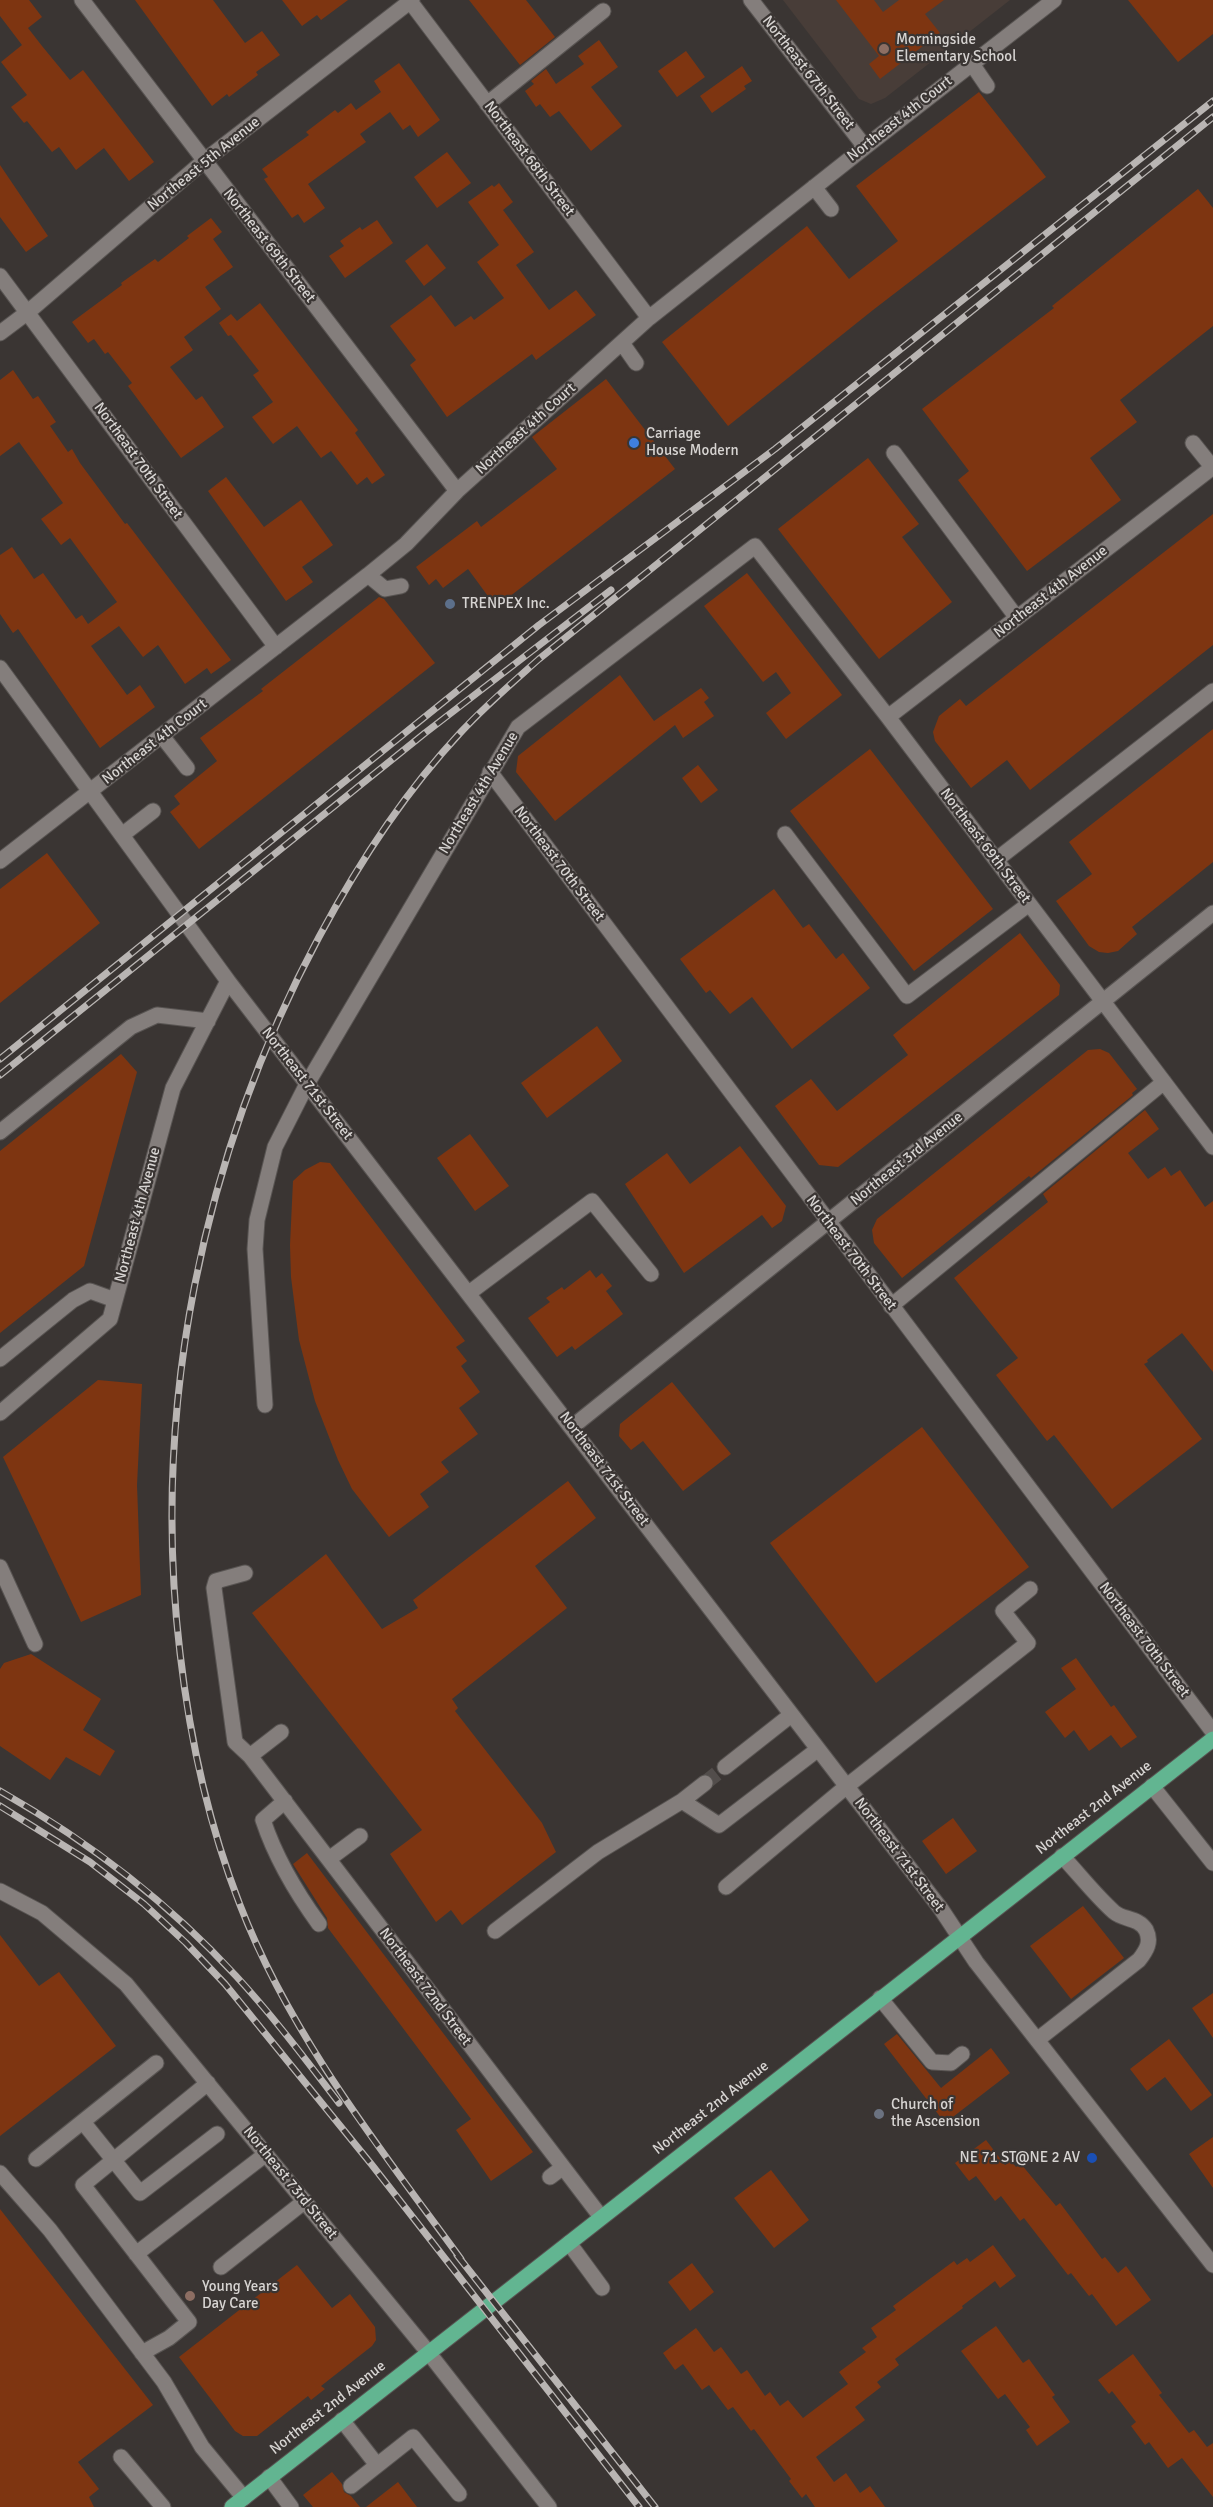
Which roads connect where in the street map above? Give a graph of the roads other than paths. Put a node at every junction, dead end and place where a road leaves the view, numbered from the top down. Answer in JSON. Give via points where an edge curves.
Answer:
{"nodes":[{"id":1,"x":82,"y":0,"type":"edge"},
{"id":2,"x":751,"y":0,"type":"edge"},
{"id":3,"x":1054,"y":0,"type":"edge"},
{"id":4,"x":411,"y":1,"type":"edge"},
{"id":5,"x":603,"y":11,"type":"dead end"},
{"id":6,"x":972,"y":64,"type":"junction"},
{"id":7,"x":987,"y":86,"type":"dead end"},
{"id":8,"x":487,"y":104,"type":"junction"},
{"id":9,"x":864,"y":147,"type":"junction"},
{"id":10,"x":204,"y":161,"type":"junction"},
{"id":11,"x":814,"y":187,"type":"junction"},
{"id":12,"x":831,"y":209,"type":"dead end"},
{"id":13,"x":0,"y":276,"type":"edge"},
{"id":14,"x":28,"y":312,"type":"junction"},
{"id":15,"x":649,"y":318,"type":"junction"},
{"id":16,"x":0,"y":333,"type":"edge"},
{"id":17,"x":622,"y":343,"type":"junction"},
{"id":18,"x":636,"y":363,"type":"dead end"},
{"id":19,"x":1193,"y":443,"type":"dead end"},
{"id":20,"x":894,"y":453,"type":"dead end"},
{"id":21,"x":1213,"y":467,"type":"edge"},
{"id":22,"x":457,"y":491,"type":"junction"},
{"id":23,"x":755,"y":546,"type":"joint"},
{"id":24,"x":368,"y":575,"type":"junction"},
{"id":25,"x":401,"y":586,"type":"dead end"},
{"id":26,"x":1017,"y":618,"type":"junction"},
{"id":27,"x":276,"y":647,"type":"junction"},
{"id":28,"x":0,"y":668,"type":"edge"},
{"id":29,"x":1213,"y":691,"type":"edge"},
{"id":30,"x":888,"y":717,"type":"junction"},
{"id":31,"x":162,"y":736,"type":"junction"},
{"id":32,"x":187,"y":768,"type":"dead end"},
{"id":33,"x":490,"y":772,"type":"junction"},
{"id":34,"x":91,"y":792,"type":"junction"},
{"id":35,"x":153,"y":811,"type":"dead end"},
{"id":36,"x":785,"y":834,"type":"dead end"},
{"id":37,"x":122,"y":835,"type":"junction"},
{"id":38,"x":996,"y":860,"type":"junction"},
{"id":39,"x":0,"y":861,"type":"edge"},
{"id":40,"x":1029,"y":904,"type":"junction"},
{"id":41,"x":1213,"y":914,"type":"edge"},
{"id":42,"x":228,"y":981,"type":"junction"},
{"id":43,"x":1102,"y":1001,"type":"junction"},
{"id":44,"x":208,"y":1021,"type":"junction"},
{"id":45,"x":1164,"y":1083,"type":"junction"},
{"id":46,"x":306,"y":1084,"type":"junction"},
{"id":47,"x":0,"y":1132,"type":"edge"},
{"id":48,"x":1213,"y":1147,"type":"edge"},
{"id":49,"x":828,"y":1223,"type":"junction"},
{"id":50,"x":651,"y":1274,"type":"dead end"},
{"id":51,"x":469,"y":1293,"type":"junction"},
{"id":52,"x":115,"y":1300,"type":"junction"},
{"id":53,"x":891,"y":1306,"type":"junction"},
{"id":54,"x":0,"y":1359,"type":"edge"},
{"id":55,"x":266,"y":1404,"type":"dead end"},
{"id":56,"x":0,"y":1413,"type":"edge"},
{"id":57,"x":573,"y":1427,"type":"junction"},
{"id":58,"x":0,"y":1567,"type":"edge"},
{"id":59,"x":245,"y":1573,"type":"dead end"},
{"id":60,"x":1030,"y":1589,"type":"dead end"},
{"id":61,"x":35,"y":1644,"type":"dead end"},
{"id":62,"x":791,"y":1715,"type":"junction"},
{"id":63,"x":281,"y":1732,"type":"dead end"},
{"id":64,"x":1213,"y":1732,"type":"edge"},
{"id":65,"x":1213,"y":1739,"type":"edge"},
{"id":66,"x":818,"y":1750,"type":"junction"},
{"id":67,"x":250,"y":1756,"type":"junction"},
{"id":68,"x":724,"y":1767,"type":"tunnel mouth"},
{"id":69,"x":705,"y":1783,"type":"tunnel mouth"},
{"id":70,"x":847,"y":1786,"type":"junction"},
{"id":71,"x":1152,"y":1786,"type":"junction"},
{"id":72,"x":682,"y":1801,"type":"junction"},
{"id":73,"x":285,"y":1802,"type":"junction"},
{"id":74,"x":360,"y":1836,"type":"dead end"},
{"id":75,"x":1062,"y":1856,"type":"junction"},
{"id":76,"x":329,"y":1859,"type":"junction"},
{"id":77,"x":1213,"y":1863,"type":"edge"},
{"id":78,"x":726,"y":1887,"type":"dead end"},
{"id":79,"x":0,"y":1891,"type":"edge"},
{"id":80,"x":319,"y":1924,"type":"dead end"},
{"id":81,"x":495,"y":1931,"type":"dead end"},
{"id":82,"x":959,"y":1936,"type":"junction"},
{"id":83,"x":880,"y":1998,"type":"junction"},
{"id":84,"x":1037,"y":2040,"type":"junction"},
{"id":85,"x":962,"y":2054,"type":"dead end"},
{"id":86,"x":156,"y":2063,"type":"dead end"},
{"id":87,"x":208,"y":2083,"type":"junction"},
{"id":88,"x":83,"y":2122,"type":"junction"},
{"id":89,"x":217,"y":2134,"type":"dead end"},
{"id":90,"x":266,"y":2154,"type":"junction"},
{"id":91,"x":36,"y":2159,"type":"dead end"},
{"id":92,"x":114,"y":2160,"type":"junction"},
{"id":93,"x":0,"y":2174,"type":"edge"},
{"id":94,"x":305,"y":2201,"type":"junction"},
{"id":95,"x":601,"y":2217,"type":"junction"},
{"id":96,"x":568,"y":2243,"type":"junction"},
{"id":97,"x":136,"y":2254,"type":"junction"},
{"id":98,"x":1213,"y":2265,"type":"edge"},
{"id":99,"x":222,"y":2267,"type":"dead end"},
{"id":100,"x":602,"y":2288,"type":"dead end"},
{"id":101,"x":428,"y":2352,"type":"junction"},
{"id":102,"x":142,"y":2353,"type":"junction"},
{"id":103,"x":342,"y":2421,"type":"junction"},
{"id":104,"x":121,"y":2457,"type":"dead end"},
{"id":105,"x":377,"y":2465,"type":"junction"},
{"id":106,"x":269,"y":2477,"type":"junction"},
{"id":107,"x":351,"y":2486,"type":"dead end"},
{"id":108,"x":459,"y":2494,"type":"dead end"},
{"id":109,"x":238,"y":2502,"type":"edge"},
{"id":110,"x":163,"y":2507,"type":"edge"},
{"id":111,"x":291,"y":2507,"type":"edge"},
{"id":112,"x":549,"y":2507,"type":"edge"}],
"edges":[{"from":1,"to":10,"type":"street","name":"Northeast 69th Street"},
{"from":2,"to":9,"type":"street","name":"Northeast 67th Street"},
{"from":3,"to":6,"type":"street","name":"Northeast 4th Court"},
{"from":4,"to":8,"type":"street","name":"Northeast 68th Street"},
{"from":4,"to":10,"type":"street","name":"Northeast 5th Avenue"},
{"from":5,"to":8,"type":"street"},
{"from":6,"to":7,"type":"street"},
{"from":6,"to":9,"type":"street","name":"Northeast 4th Court"},
{"from":8,"to":15,"type":"street","name":"Northeast 68th Street"},
{"from":9,"to":11,"type":"street","name":"Northeast 4th Court"},
{"from":10,"to":14,"type":"street","name":"Northeast 5th Avenue"},
{"from":10,"to":22,"type":"street","name":"Northeast 69th Street"},
{"from":11,"to":12,"type":"street"},
{"from":11,"to":15,"type":"street","name":"Northeast 4th Court"},
{"from":13,"to":14,"type":"street","name":"Northeast 70th Street"},
{"from":14,"to":16,"type":"street","name":"Northeast 5th Avenue"},
{"from":14,"to":27,"type":"street","name":"Northeast 70th Street"},
{"from":15,"to":17,"type":"street","name":"Northeast 4th Court"},
{"from":17,"to":18,"type":"street"},
{"from":17,"to":22,"type":"street","name":"Northeast 4th Court"},
{"from":19,"to":21,"type":"street"},
{"from":20,"to":26,"type":"street"},
{"from":21,"to":26,"type":"street","name":"Northeast 4th Avenue"},
{"from":22,"to":24,"type":"street","name":"Northeast 4th Court","via":[[406,544]]},
{"from":23,"to":30,"type":"street","name":"Northeast 69th Street"},
{"from":23,"to":33,"type":"street","name":"Northeast 4th Avenue","via":[[518,727]]},
{"from":24,"to":25,"type":"street","via":[[385,589]]},
{"from":24,"to":27,"type":"street","name":"Northeast 4th Court"},
{"from":26,"to":30,"type":"street","name":"Northeast 4th Avenue"},
{"from":27,"to":31,"type":"street","name":"Northeast 4th Court"},
{"from":28,"to":34,"type":"street","name":"Northeast 71st Street"},
{"from":29,"to":38,"type":"street"},
{"from":30,"to":38,"type":"street","name":"Northeast 69th Street"},
{"from":31,"to":32,"type":"street"},
{"from":31,"to":34,"type":"street","name":"Northeast 4th Court"},
{"from":33,"to":46,"type":"street","name":"Northeast 4th Avenue"},
{"from":33,"to":49,"type":"street","name":"Northeast 70th Street"},
{"from":34,"to":37,"type":"street","name":"Northeast 71st Street"},
{"from":34,"to":39,"type":"street","name":"Northeast 4th Court"},
{"from":35,"to":37,"type":"street"},
{"from":36,"to":40,"type":"street","via":[[907,996]]},
{"from":37,"to":42,"type":"street","name":"Northeast 71st Street"},
{"from":38,"to":40,"type":"street","name":"Northeast 69th Street"},
{"from":40,"to":43,"type":"street","name":"Northeast 69th Street"},
{"from":41,"to":43,"type":"street","name":"Northeast 3rd Avenue"},
{"from":42,"to":44,"type":"street","name":"Northeast 4th Avenue"},
{"from":42,"to":46,"type":"street","name":"Northeast 71st Street"},
{"from":43,"to":45,"type":"street","name":"Northeast 69th Street"},
{"from":43,"to":49,"type":"street","name":"Northeast 3rd Avenue"},
{"from":44,"to":47,"type":"street","via":[[157,1015],[131,1027]]},
{"from":44,"to":52,"type":"street","name":"Northeast 4th Avenue","via":[[173,1088]]},
{"from":45,"to":48,"type":"street","name":"Northeast 69th Street"},
{"from":45,"to":53,"type":"street"},
{"from":46,"to":51,"type":"street","name":"Northeast 71st Street"},
{"from":46,"to":55,"type":"street","name":"Northeast 4th Avenue","via":[[274,1147],[257,1220],[255,1249]]},
{"from":49,"to":53,"type":"street","name":"Northeast 70th Street"},
{"from":49,"to":57,"type":"street","name":"Northeast 3rd Avenue"},
{"from":50,"to":51,"type":"street","via":[[592,1201]]},
{"from":51,"to":57,"type":"street","name":"Northeast 71st Street"},
{"from":52,"to":54,"type":"street","via":[[90,1291],[73,1300]]},
{"from":52,"to":56,"type":"street","name":"Northeast 4th Avenue","via":[[110,1319]]},
{"from":53,"to":64,"type":"street","name":"Northeast 70th Street"},
{"from":57,"to":62,"type":"street","name":"Northeast 71st Street"},
{"from":58,"to":61,"type":"street"},
{"from":59,"to":67,"type":"street","name":"Northeast 72nd Street","via":[[216,1581],[214,1588],[235,1742]]},
{"from":60,"to":70,"type":"street","via":[[1003,1611],[1028,1643]]},
{"from":62,"to":66,"type":"street","name":"Northeast 71st Street"},
{"from":62,"to":68,"type":"street"},
{"from":63,"to":67,"type":"street"},
{"from":65,"to":71,"type":"main road","name":"Northeast 2nd Avenue"},
{"from":66,"to":70,"type":"street","name":"Northeast 71st Street"},
{"from":66,"to":72,"type":"street","via":[[719,1825]]},
{"from":67,"to":73,"type":"street","name":"Northeast 72nd Street"},
{"from":69,"to":72,"type":"street"},
{"from":70,"to":78,"type":"street"},
{"from":70,"to":82,"type":"street","name":"Northeast 71st Street"},
{"from":71,"to":75,"type":"main road","name":"Northeast 2nd Avenue"},
{"from":71,"to":77,"type":"street"},
{"from":72,"to":81,"type":"street","via":[[598,1852]]},
{"from":73,"to":76,"type":"street","name":"Northeast 72nd Street"},
{"from":73,"to":80,"type":"street","via":[[263,1820],[292,1887]]},
{"from":74,"to":76,"type":"street"},
{"from":75,"to":82,"type":"main road","name":"Northeast 2nd Avenue"},
{"from":75,"to":84,"type":"street","via":[[1116,1914],[1136,1920],[1146,1930],[1149,1942],[1139,1960]]},
{"from":76,"to":95,"type":"street","name":"Northeast 72nd Street","via":[[556,2173]]},
{"from":79,"to":87,"type":"street","name":"Northeast 73rd Street","via":[[42,1913],[126,1984]]},
{"from":82,"to":83,"type":"main road","name":"Northeast 2nd Avenue"},
{"from":82,"to":84,"type":"street","name":"Northeast 71st Street"},
{"from":83,"to":85,"type":"street","via":[[932,2062],[951,2063]]},
{"from":83,"to":95,"type":"main road","name":"Northeast 2nd Avenue"},
{"from":84,"to":98,"type":"street","name":"Northeast 71st Street"},
{"from":86,"to":88,"type":"street"},
{"from":87,"to":90,"type":"street","name":"Northeast 73rd Street"},
{"from":87,"to":92,"type":"street"},
{"from":88,"to":91,"type":"street"},
{"from":88,"to":92,"type":"street"},
{"from":89,"to":92,"type":"street","via":[[140,2193]]},
{"from":90,"to":94,"type":"street","name":"Northeast 73rd Street"},
{"from":90,"to":97,"type":"street"},
{"from":92,"to":97,"type":"street","via":[[83,2185]]},
{"from":93,"to":102,"type":"street","via":[[50,2230]]},
{"from":94,"to":99,"type":"street"},
{"from":94,"to":101,"type":"street","name":"Northeast 73rd Street"},
{"from":95,"to":96,"type":"main road","name":"Northeast 2nd Avenue"},
{"from":96,"to":100,"type":"street"},
{"from":96,"to":101,"type":"main road","name":"Northeast 2nd Avenue"},
{"from":97,"to":102,"type":"street","via":[[189,2322]]},
{"from":101,"to":103,"type":"main road","name":"Northeast 2nd Avenue"},
{"from":101,"to":112,"type":"street","name":"Northeast 73rd Street"},
{"from":102,"to":109,"type":"street"},
{"from":103,"to":105,"type":"street"},
{"from":103,"to":106,"type":"main road","name":"Northeast 2nd Avenue"},
{"from":104,"to":110,"type":"street"},
{"from":105,"to":107,"type":"street"},
{"from":105,"to":108,"type":"street","via":[[414,2437]]},
{"from":106,"to":109,"type":"main road","name":"Northeast 2nd Avenue"},
{"from":106,"to":111,"type":"street"}]}
